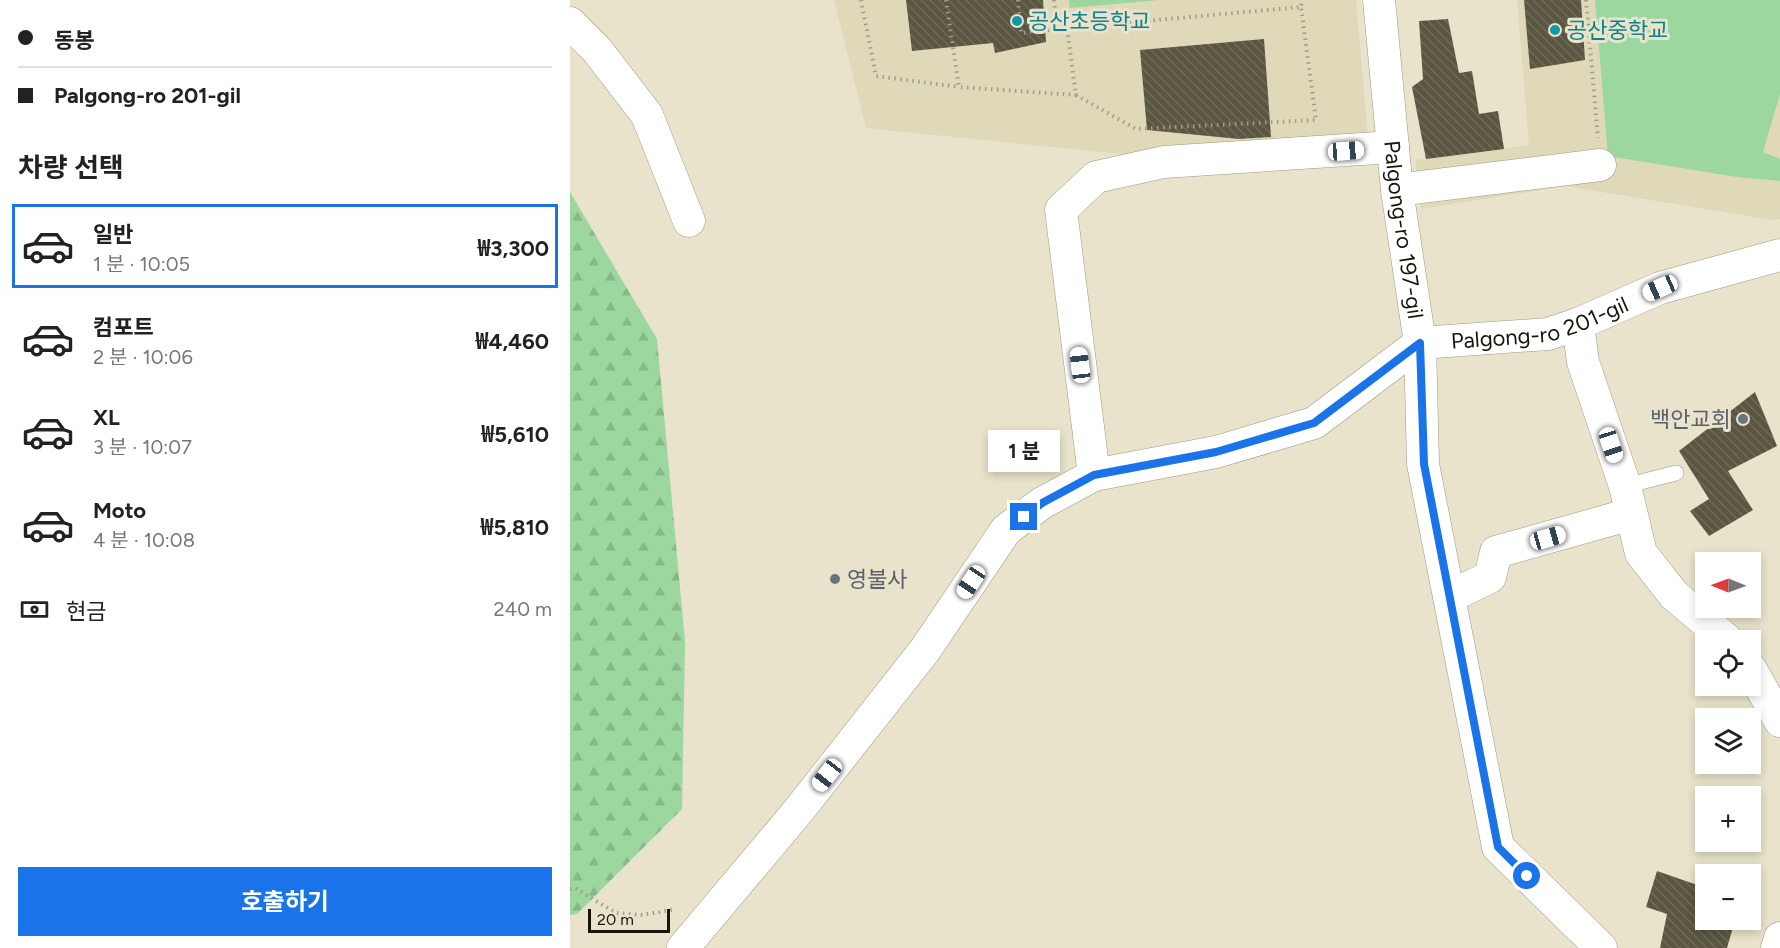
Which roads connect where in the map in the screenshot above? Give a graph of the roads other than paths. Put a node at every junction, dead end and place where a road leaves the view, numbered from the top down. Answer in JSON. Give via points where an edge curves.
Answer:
{"nodes":[{"id":1,"x":1379,"y":0,"type":"edge"},
{"id":2,"x":570,"y":23,"type":"edge"},
{"id":3,"x":1394,"y":147,"type":"junction"},
{"id":4,"x":1600,"y":165,"type":"road end"},
{"id":5,"x":1397,"y":190,"type":"junction"},
{"id":6,"x":689,"y":221,"type":"dead end"},
{"id":7,"x":1780,"y":255,"type":"edge"},
{"id":8,"x":1578,"y":324,"type":"junction"},
{"id":9,"x":1420,"y":343,"type":"junction"},
{"id":10,"x":1676,"y":473,"type":"dead end"},
{"id":11,"x":1094,"y":475,"type":"junction"},
{"id":12,"x":1628,"y":500,"type":"junction"},
{"id":13,"x":1449,"y":597,"type":"junction"},
{"id":14,"x":1715,"y":630,"type":"edge"},
{"id":15,"x":1761,"y":687,"type":"edge"},
{"id":16,"x":1780,"y":721,"type":"edge"},
{"id":17,"x":1780,"y":938,"type":"edge"},
{"id":18,"x":683,"y":948,"type":"edge"},
{"id":19,"x":1600,"y":948,"type":"edge"},
{"id":20,"x":1777,"y":948,"type":"edge"}],
"edges":[{"from":1,"to":3,"type":"street","name":"Palgong-ro 197-gil"},
{"from":2,"to":6,"type":"street","via":[[597,50],[647,115]]},
{"from":3,"to":5,"type":"street","name":"Palgong-ro 197-gil"},
{"from":3,"to":11,"type":"street","via":[[1164,162],[1096,177],[1061,210]]},
{"from":4,"to":5,"type":"street"},
{"from":5,"to":9,"type":"street","name":"Palgong-ro 197-gil"},
{"from":7,"to":8,"type":"street","name":"Palgong-ro 201-gil","via":[[1660,288]]},
{"from":8,"to":9,"type":"street","name":"Palgong-ro 201-gil","via":[[1548,334]]},
{"from":8,"to":12,"type":"street","via":[[1583,362]]},
{"from":9,"to":11,"type":"street","name":"Palgong-ro 201-gil","via":[[1314,423],[1216,452]]},
{"from":9,"to":13,"type":"street","name":"Palgong-ro 197-gil","via":[[1424,464]]},
{"from":10,"to":12,"type":"lane"},
{"from":11,"to":18,"type":"street","name":"Palgong-ro 201-gil","via":[[1042,503],[1006,530],[925,650],[799,810]]},
{"from":12,"to":13,"type":"street","via":[[1496,552],[1490,577]]},
{"from":12,"to":14,"type":"street","via":[[1641,553],[1674,595]]},
{"from":13,"to":19,"type":"street","name":"Palgong-ro 197-gil","via":[[1498,847]]},
{"from":15,"to":16,"type":"street"},
{"from":17,"to":20,"type":"street"}]}
